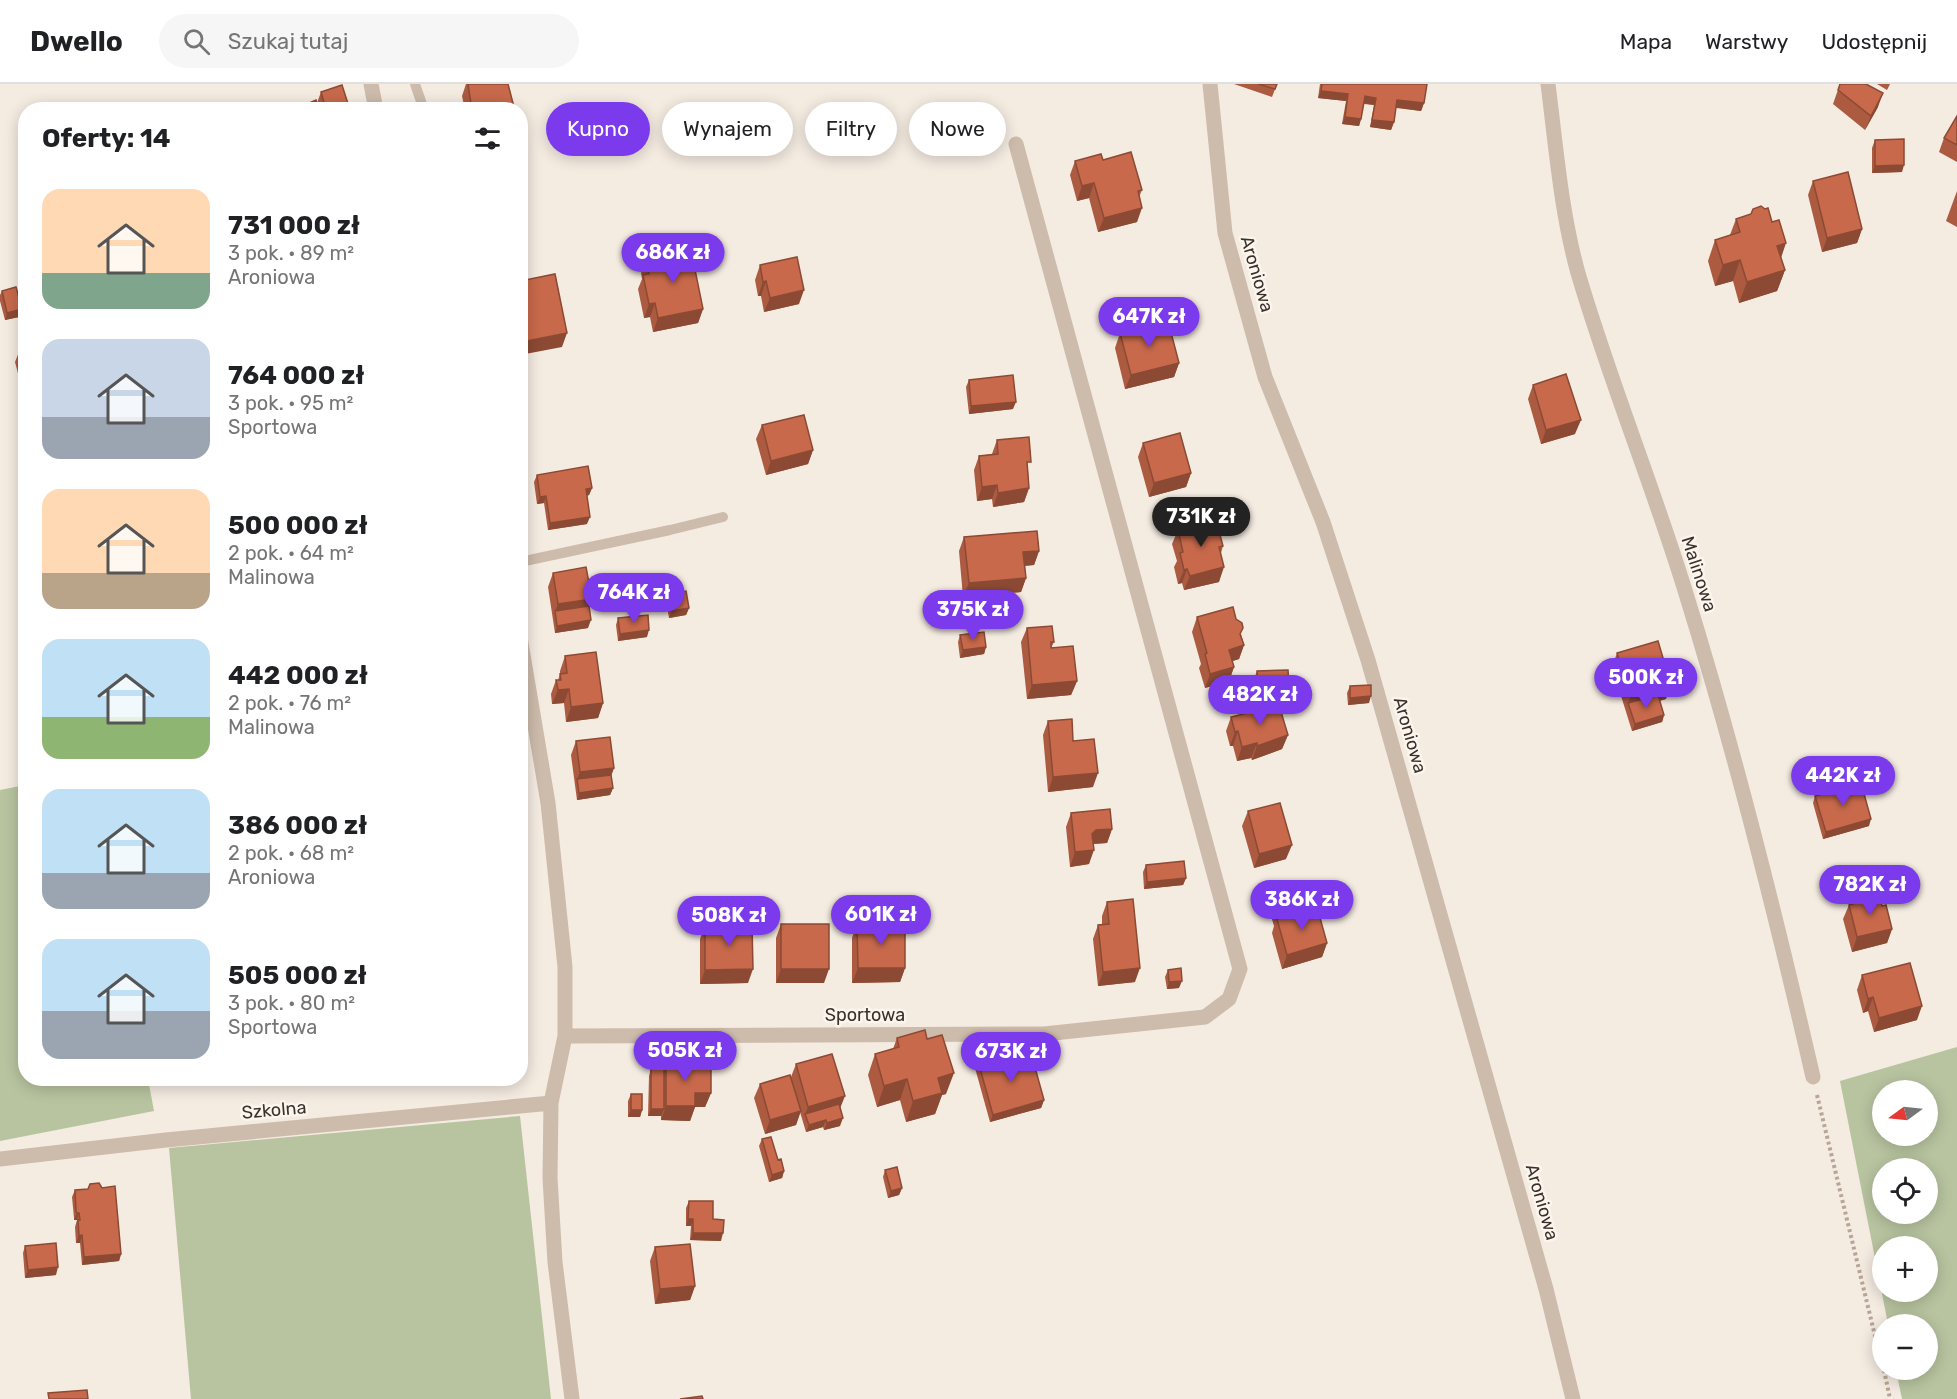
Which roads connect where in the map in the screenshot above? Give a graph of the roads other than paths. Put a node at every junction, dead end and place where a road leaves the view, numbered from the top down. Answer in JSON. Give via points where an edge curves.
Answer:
{"nodes":[{"id":1,"x":371,"y":84,"type":"edge"},
{"id":2,"x":415,"y":84,"type":"edge"},
{"id":3,"x":1210,"y":84,"type":"edge"},
{"id":4,"x":1548,"y":84,"type":"edge"},
{"id":5,"x":374,"y":102,"type":"edge"},
{"id":6,"x":421,"y":102,"type":"edge"},
{"id":7,"x":1016,"y":144,"type":"dead end"},
{"id":8,"x":723,"y":517,"type":"dead end"},
{"id":9,"x":528,"y":560,"type":"edge"},
{"id":10,"x":528,"y":684,"type":"edge"},
{"id":11,"x":565,"y":1036,"type":"junction"},
{"id":12,"x":1813,"y":1077,"type":"road end"},
{"id":13,"x":552,"y":1103,"type":"junction"},
{"id":14,"x":0,"y":1159,"type":"edge"},
{"id":15,"x":572,"y":1399,"type":"edge"},
{"id":16,"x":1573,"y":1399,"type":"edge"}],
"edges":[{"from":1,"to":5,"type":"street"},
{"from":2,"to":6,"type":"lane"},
{"from":3,"to":16,"type":"street","name":"Aroniowa","via":[[1225,232],[1231,255],[1265,377],[1323,522],[1368,660],[1546,1289]]},
{"from":4,"to":12,"type":"street","name":"Malinowa","via":[[1562,202],[1578,271],[1687,595],[1772,900]]},
{"from":7,"to":11,"type":"street","name":"Sportowa","via":[[1240,969],[1229,999],[1205,1017],[1044,1034]]},
{"from":8,"to":9,"type":"lane"},
{"from":10,"to":11,"type":"street","via":[[548,803],[565,967]]},
{"from":11,"to":13,"type":"street"},
{"from":13,"to":14,"type":"street","name":"Szkolna"},
{"from":13,"to":15,"type":"street","via":[[550,1178],[555,1262]]}]}
